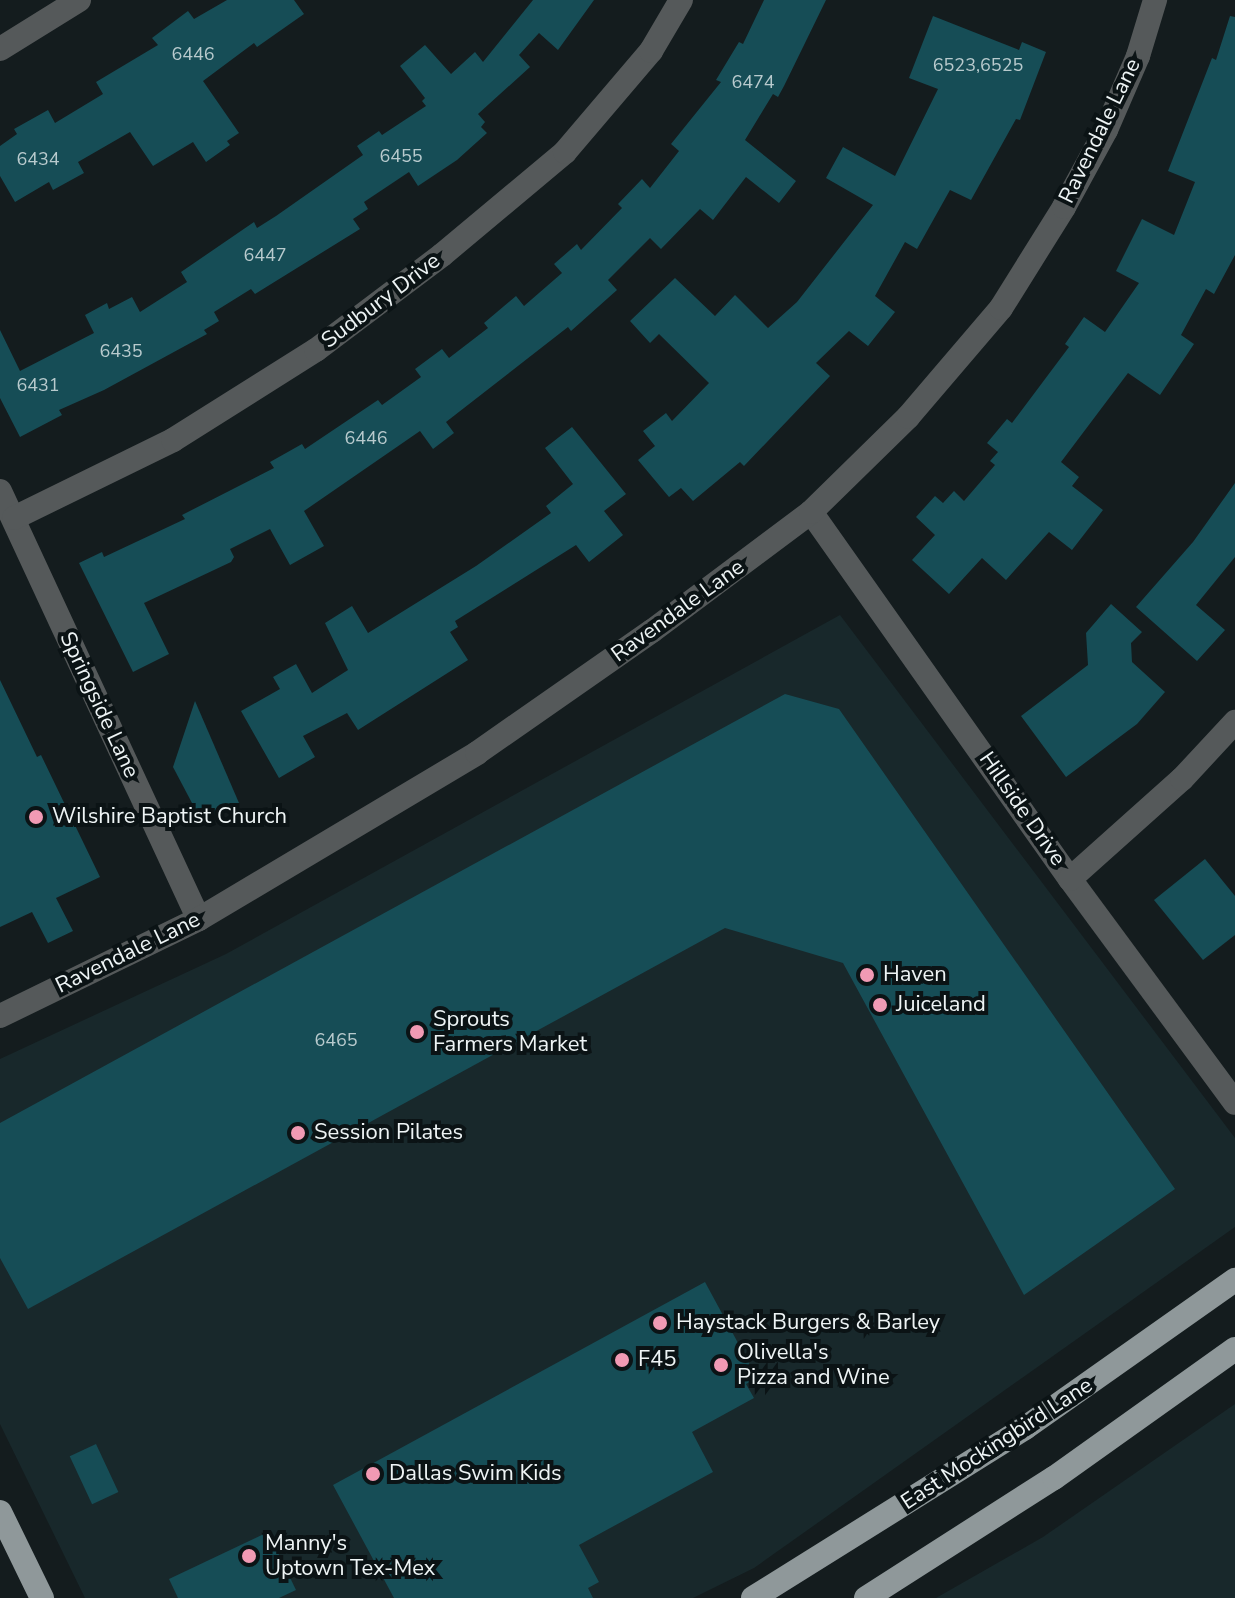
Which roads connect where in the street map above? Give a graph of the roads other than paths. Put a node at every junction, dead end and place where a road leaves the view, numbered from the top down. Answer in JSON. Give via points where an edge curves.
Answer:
{"nodes":[{"id":1,"x":79,"y":0,"type":"edge"},
{"id":2,"x":681,"y":0,"type":"edge"},
{"id":3,"x":1155,"y":0,"type":"edge"},
{"id":4,"x":0,"y":49,"type":"edge"},
{"id":5,"x":0,"y":491,"type":"edge"},
{"id":6,"x":811,"y":512,"type":"junction"},
{"id":7,"x":14,"y":518,"type":"junction"},
{"id":8,"x":1235,"y":722,"type":"edge"},
{"id":9,"x":1070,"y":879,"type":"junction"},
{"id":10,"x":199,"y":919,"type":"junction"},
{"id":11,"x":0,"y":1016,"type":"edge"},
{"id":12,"x":1235,"y":1103,"type":"edge"},
{"id":13,"x":1235,"y":1280,"type":"edge"},
{"id":14,"x":1235,"y":1349,"type":"edge"},
{"id":15,"x":0,"y":1512,"type":"edge"},
{"id":16,"x":42,"y":1598,"type":"edge"},
{"id":17,"x":753,"y":1598,"type":"edge"},
{"id":18,"x":866,"y":1598,"type":"edge"}],
"edges":[{"from":1,"to":4,"type":"street"},
{"from":2,"to":7,"type":"street","name":"Sudbury Drive","via":[[651,51],[565,152],[442,255],[316,350],[173,440]]},
{"from":3,"to":6,"type":"street","name":"Ravendale Lane","via":[[1106,130],[1001,308],[908,417]]},
{"from":5,"to":7,"type":"street","name":"Springside Lane"},
{"from":6,"to":9,"type":"street","name":"Hillside Drive"},
{"from":6,"to":10,"type":"street","name":"Ravendale Lane","via":[[477,753]]},
{"from":7,"to":10,"type":"street","name":"Springside Lane"},
{"from":8,"to":9,"type":"street","via":[[1182,779]]},
{"from":9,"to":12,"type":"street","name":"Hillside Drive"},
{"from":10,"to":11,"type":"street","name":"Ravendale Lane"},
{"from":13,"to":17,"type":"main road","name":"East Mockingbird Lane","via":[[1025,1428]]},
{"from":14,"to":18,"type":"main road","via":[[1054,1478]]},
{"from":15,"to":16,"type":"main road"}]}
